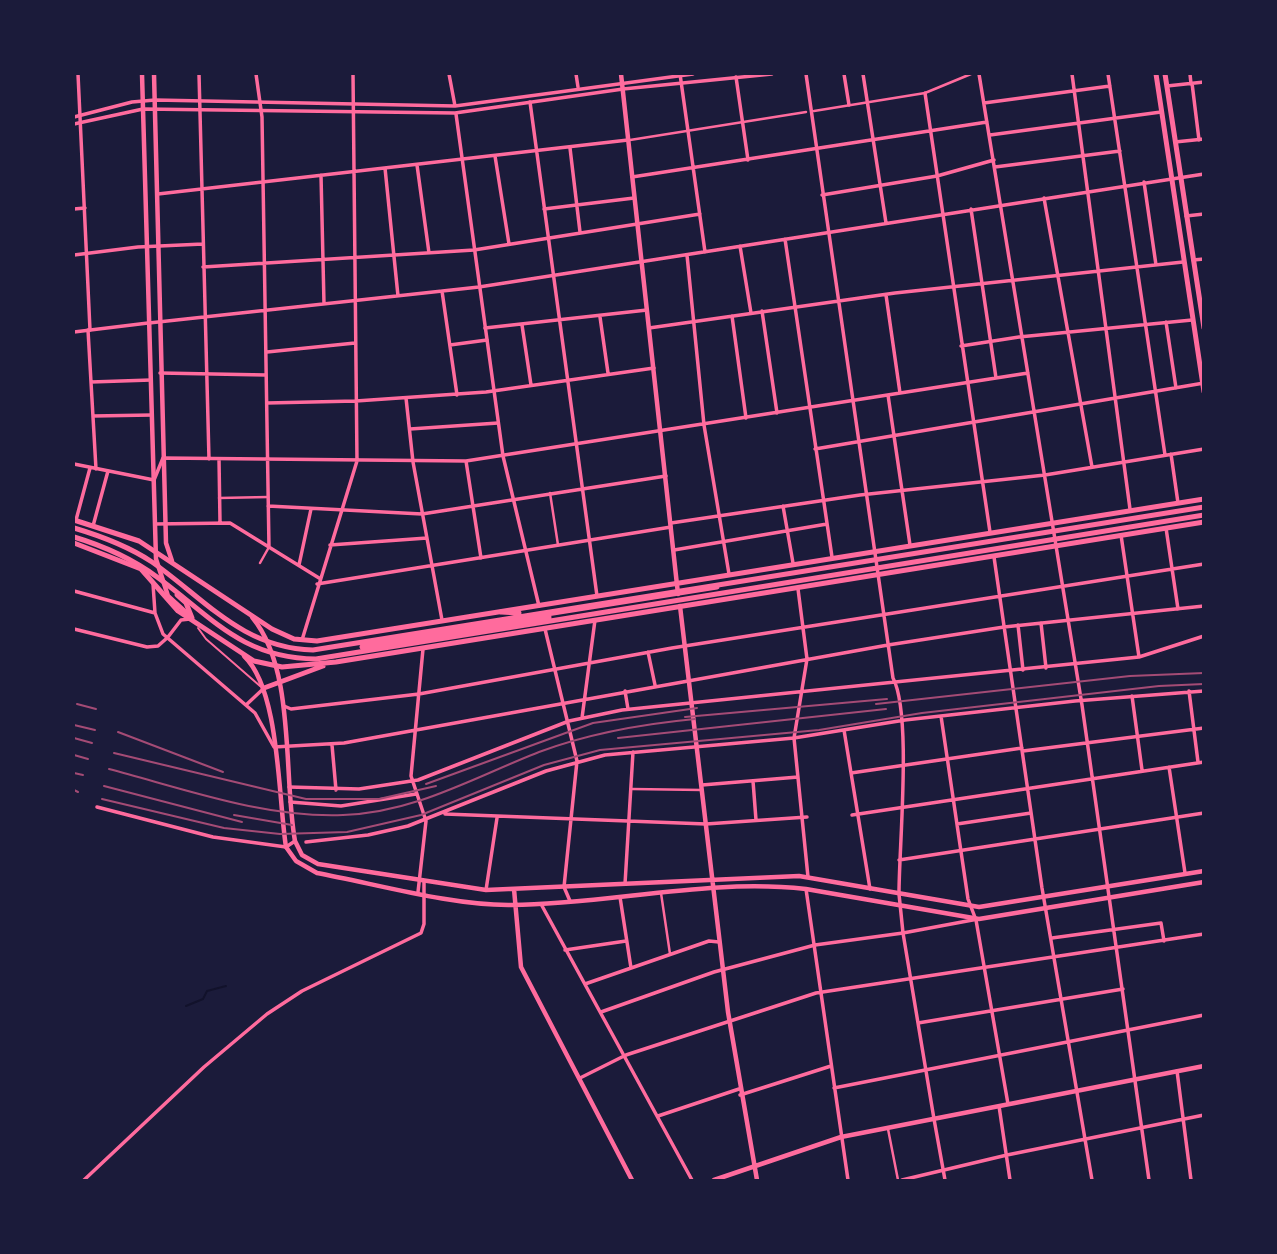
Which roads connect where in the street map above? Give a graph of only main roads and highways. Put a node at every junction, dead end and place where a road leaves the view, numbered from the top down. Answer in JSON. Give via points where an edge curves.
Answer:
{"nodes":[{"id":1,"x":142,"y":74,"type":"edge"},
{"id":2,"x":154,"y":74,"type":"edge"},
{"id":3,"x":621,"y":74,"type":"edge"},
{"id":4,"x":1156,"y":74,"type":"edge"},
{"id":5,"x":1165,"y":74,"type":"edge"},
{"id":6,"x":1203,"y":324,"type":"edge"},
{"id":7,"x":1203,"y":383,"type":"edge"},
{"id":8,"x":1203,"y":392,"type":"edge"},
{"id":9,"x":1203,"y":499,"type":"edge"},
{"id":10,"x":1203,"y":507,"type":"edge"},
{"id":11,"x":1203,"y":515,"type":"edge"},
{"id":12,"x":75,"y":521,"type":"edge"},
{"id":13,"x":1203,"y":522,"type":"edge"},
{"id":14,"x":74,"y":528,"type":"edge"},
{"id":15,"x":998,"y":531,"type":"junction"},
{"id":16,"x":74,"y":537,"type":"edge"},
{"id":17,"x":74,"y":543,"type":"edge"},
{"id":18,"x":1055,"y":543,"type":"junction"},
{"id":19,"x":155,"y":550,"type":"junction"},
{"id":20,"x":177,"y":566,"type":"junction"},
{"id":21,"x":754,"y":578,"type":"junction"},
{"id":22,"x":677,"y":582,"type":"junction"},
{"id":23,"x":680,"y":607,"type":"junction"},
{"id":24,"x":501,"y":612,"type":"junction"},
{"id":25,"x":608,"y":612,"type":"junction"},
{"id":26,"x":251,"y":617,"type":"junction"},
{"id":27,"x":192,"y":618,"type":"junction"},
{"id":28,"x":362,"y":647,"type":"dead end"},
{"id":29,"x":241,"y":654,"type":"junction"},
{"id":30,"x":336,"y":662,"type":"junction"},
{"id":31,"x":275,"y":667,"type":"junction"},
{"id":32,"x":278,"y":682,"type":"junction"},
{"id":33,"x":264,"y":688,"type":"junction"},
{"id":34,"x":1203,"y":871,"type":"edge"},
{"id":35,"x":712,"y":878,"type":"junction"},
{"id":36,"x":1203,"y":882,"type":"edge"},
{"id":37,"x":713,"y":888,"type":"junction"},
{"id":38,"x":514,"y":889,"type":"junction"},
{"id":39,"x":515,"y":905,"type":"junction"},
{"id":40,"x":1203,"y":1066,"type":"edge"},
{"id":41,"x":752,"y":1168,"type":"junction"},
{"id":42,"x":632,"y":1181,"type":"edge"},
{"id":43,"x":715,"y":1181,"type":"edge"},
{"id":44,"x":751,"y":1181,"type":"edge"},
{"id":45,"x":757,"y":1181,"type":"edge"}],
"edges":[{"from":1,"to":19,"type":"main road"},
{"from":2,"to":20,"type":"main road","via":[[166,549]]},
{"from":3,"to":22,"type":"main road"},
{"from":4,"to":7,"type":"main road"},
{"from":5,"to":6,"type":"main road"},
{"from":7,"to":8,"type":"main road"},
{"from":9,"to":15,"type":"main road"},
{"from":10,"to":21,"type":"main road"},
{"from":11,"to":25,"type":"main road"},
{"from":12,"to":19,"type":"main road","via":[[133,538]]},
{"from":13,"to":18,"type":"main road"},
{"from":14,"to":21,"type":"main road","via":[[139,554],[243,633],[294,649],[348,646]]},
{"from":15,"to":18,"type":"main road","via":[[1005,537],[1042,531]]},
{"from":15,"to":22,"type":"main road"},
{"from":16,"to":25,"type":"main road","via":[[138,564],[233,638],[290,658],[352,656]]},
{"from":17,"to":27,"type":"main road","via":[[136,566],[153,579],[168,602]]},
{"from":18,"to":23,"type":"main road","via":[[877,577]]},
{"from":19,"to":20,"type":"main road"},
{"from":19,"to":27,"type":"main road","via":[[165,590]]},
{"from":20,"to":26,"type":"main road"},
{"from":20,"to":27,"type":"main road","via":[[169,584]]},
{"from":21,"to":24,"type":"main road","via":[[546,614]]},
{"from":22,"to":23,"type":"main road"},
{"from":22,"to":24,"type":"main road"},
{"from":23,"to":30,"type":"main road"},
{"from":23,"to":35,"type":"main road"},
{"from":24,"to":26,"type":"main road","via":[[347,638],[302,641]]},
{"from":25,"to":28,"type":"main road"},
{"from":26,"to":31,"type":"main road","via":[[262,631]]},
{"from":27,"to":29,"type":"main road"},
{"from":29,"to":31,"type":"main road"},
{"from":29,"to":33,"type":"main road","via":[[256,669]]},
{"from":30,"to":31,"type":"main road"},
{"from":30,"to":32,"type":"main road"},
{"from":31,"to":32,"type":"main road"},
{"from":32,"to":33,"type":"main road"},
{"from":32,"to":38,"type":"main road","via":[[295,841],[302,855],[318,863],[422,881]]},
{"from":33,"to":39,"type":"main road","via":[[286,847],[296,861],[317,873],[479,904]]},
{"from":34,"to":35,"type":"main road","via":[[970,906],[808,877]]},
{"from":35,"to":37,"type":"main road"},
{"from":35,"to":38,"type":"main road"},
{"from":36,"to":37,"type":"main road","via":[[977,919],[806,889]]},
{"from":37,"to":39,"type":"main road"},
{"from":37,"to":41,"type":"main road"},
{"from":38,"to":39,"type":"main road"},
{"from":39,"to":42,"type":"main road","via":[[522,967]]},
{"from":40,"to":41,"type":"main road","via":[[841,1137]]},
{"from":41,"to":43,"type":"main road"},
{"from":41,"to":44,"type":"main road"},
{"from":41,"to":45,"type":"main road"}]}
